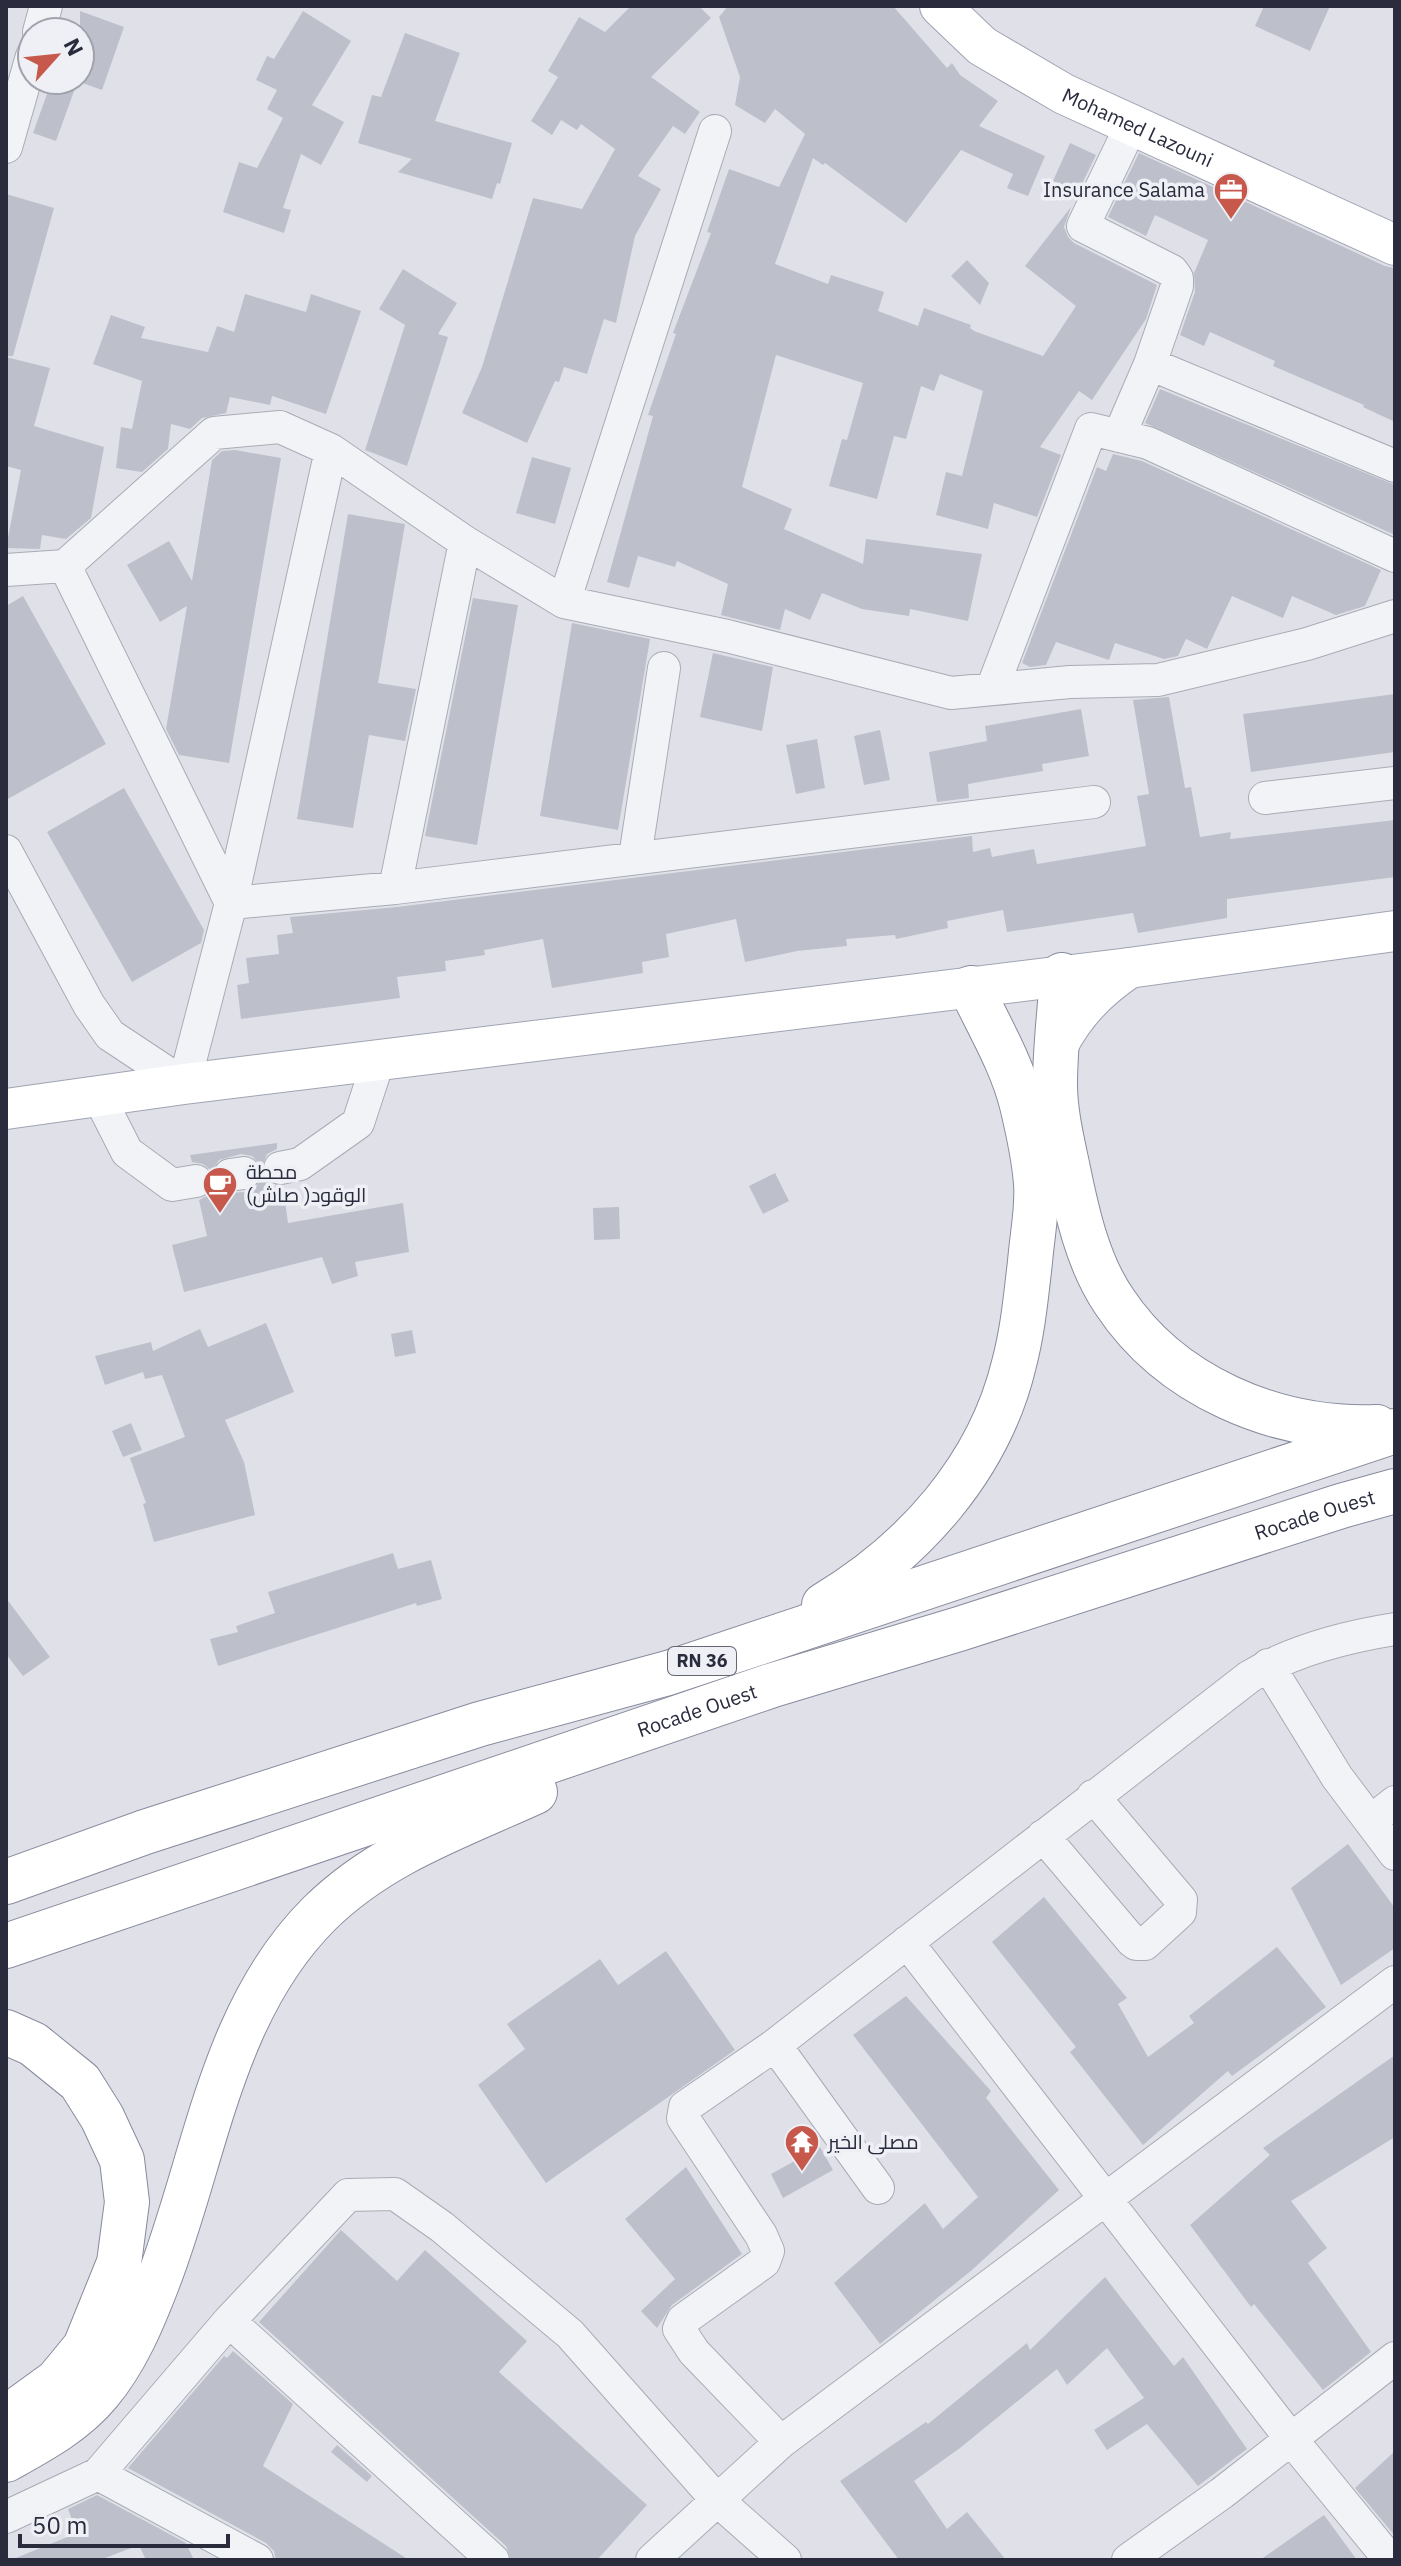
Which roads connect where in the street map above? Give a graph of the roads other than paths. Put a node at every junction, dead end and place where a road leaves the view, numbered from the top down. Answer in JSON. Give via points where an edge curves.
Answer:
{"nodes":[{"id":1,"x":940,"y":6,"type":"edge"},
{"id":2,"x":21,"y":96,"type":"edge"},
{"id":3,"x":1132,"y":124,"type":"junction"},
{"id":4,"x":715,"y":131,"type":"dead end"},
{"id":5,"x":6,"y":147,"type":"edge"},
{"id":6,"x":1395,"y":245,"type":"edge"},
{"id":7,"x":1150,"y":364,"type":"junction"},
{"id":8,"x":1119,"y":436,"type":"junction"},
{"id":9,"x":331,"y":450,"type":"junction"},
{"id":10,"x":1395,"y":466,"type":"edge"},
{"id":11,"x":465,"y":542,"type":"junction"},
{"id":12,"x":1395,"y":556,"type":"edge"},
{"id":13,"x":65,"y":566,"type":"junction"},
{"id":14,"x":6,"y":570,"type":"edge"},
{"id":15,"x":564,"y":602,"type":"junction"},
{"id":16,"x":1395,"y":616,"type":"edge"},
{"id":17,"x":664,"y":668,"type":"dead end"},
{"id":18,"x":992,"y":689,"type":"junction"},
{"id":19,"x":1395,"y":783,"type":"edge"},
{"id":20,"x":1265,"y":798,"type":"dead end"},
{"id":21,"x":1094,"y":802,"type":"dead end"},
{"id":22,"x":6,"y":851,"type":"edge"},
{"id":23,"x":635,"y":857,"type":"junction"},
{"id":24,"x":395,"y":888,"type":"junction"},
{"id":25,"x":231,"y":903,"type":"junction"},
{"id":26,"x":1395,"y":931,"type":"edge"},
{"id":27,"x":1129,"y":968,"type":"junction"},
{"id":28,"x":1062,"y":975,"type":"junction"},
{"id":29,"x":971,"y":988,"type":"junction"},
{"id":30,"x":1058,"y":1045,"type":"junction"},
{"id":31,"x":378,"y":1062,"type":"junction"},
{"id":32,"x":184,"y":1084,"type":"junction"},
{"id":33,"x":99,"y":1097,"type":"junction"},
{"id":34,"x":6,"y":1109,"type":"edge"},
{"id":35,"x":280,"y":1168,"type":"dead end"},
{"id":36,"x":196,"y":1181,"type":"dead end"},
{"id":37,"x":1395,"y":1428,"type":"edge"},
{"id":38,"x":1395,"y":1491,"type":"edge"},
{"id":39,"x":1395,"y":1629,"type":"edge"},
{"id":40,"x":765,"y":1640,"type":"junction"},
{"id":41,"x":1268,"y":1665,"type":"junction"},
{"id":42,"x":744,"y":1695,"type":"junction"},
{"id":43,"x":1093,"y":1796,"type":"junction"},
{"id":44,"x":1383,"y":1812,"type":"edge"},
{"id":45,"x":1043,"y":1836,"type":"junction"},
{"id":46,"x":1395,"y":1854,"type":"edge"},
{"id":47,"x":6,"y":1882,"type":"edge"},
{"id":48,"x":907,"y":1942,"type":"junction"},
{"id":49,"x":6,"y":1946,"type":"edge"},
{"id":50,"x":1395,"y":1982,"type":"edge"},
{"id":51,"x":6,"y":2032,"type":"edge"},
{"id":52,"x":775,"y":2045,"type":"junction"},
{"id":53,"x":878,"y":2188,"type":"dead end"},
{"id":54,"x":1107,"y":2200,"type":"junction"},
{"id":55,"x":229,"y":2321,"type":"junction"},
{"id":56,"x":1395,"y":2358,"type":"edge"},
{"id":57,"x":6,"y":2418,"type":"edge"},
{"id":58,"x":1291,"y":2439,"type":"junction"},
{"id":59,"x":781,"y":2442,"type":"junction"},
{"id":60,"x":6,"y":2460,"type":"edge"},
{"id":61,"x":98,"y":2474,"type":"junction"},
{"id":62,"x":716,"y":2499,"type":"junction"},
{"id":63,"x":6,"y":2517,"type":"edge"},
{"id":64,"x":257,"y":2560,"type":"edge"},
{"id":65,"x":493,"y":2560,"type":"edge"},
{"id":66,"x":652,"y":2560,"type":"edge"},
{"id":67,"x":785,"y":2560,"type":"edge"},
{"id":68,"x":1128,"y":2560,"type":"edge"},
{"id":69,"x":1390,"y":2560,"type":"edge"}],
"edges":[{"from":1,"to":3,"type":"main road","name":"Mohamed Lazouni","via":[[982,46],[1064,94]]},
{"from":2,"to":5,"type":"street"},
{"from":3,"to":6,"type":"main road","name":"Mohamed Lazouni"},
{"from":3,"to":7,"type":"street","via":[[1083,226],[1177,278]]},
{"from":4,"to":15,"type":"street"},
{"from":7,"to":8,"type":"street"},
{"from":7,"to":10,"type":"street"},
{"from":8,"to":12,"type":"street","via":[[1148,443]]},
{"from":8,"to":18,"type":"street","via":[[1091,429]]},
{"from":9,"to":11,"type":"street"},
{"from":9,"to":13,"type":"street","via":[[280,427],[214,433]]},
{"from":9,"to":25,"type":"street"},
{"from":11,"to":15,"type":"street"},
{"from":11,"to":24,"type":"street"},
{"from":13,"to":14,"type":"street"},
{"from":13,"to":25,"type":"street"},
{"from":15,"to":18,"type":"street","via":[[727,636],[951,693]]},
{"from":16,"to":18,"type":"street","via":[[1307,644],[1158,680]]},
{"from":17,"to":23,"type":"street"},
{"from":19,"to":20,"type":"street"},
{"from":21,"to":23,"type":"street"},
{"from":22,"to":32,"type":"street","via":[[110,1035]]},
{"from":23,"to":24,"type":"street"},
{"from":24,"to":25,"type":"street"},
{"from":25,"to":32,"type":"street"},
{"from":26,"to":27,"type":"main road"},
{"from":27,"to":28,"type":"main road"},
{"from":27,"to":30,"type":"main road","via":[[1087,1002]]},
{"from":28,"to":29,"type":"main road"},
{"from":28,"to":30,"type":"highway"},
{"from":29,"to":31,"type":"main road"},
{"from":29,"to":40,"type":"highway","via":[[1022,1104],[1037,1185],[1014,1366],[972,1464],[913,1538],[849,1590]]},
{"from":30,"to":37,"type":"highway","via":[[1055,1085],[1075,1202],[1112,1299],[1138,1333],[1170,1362],[1245,1406],[1320,1425]]},
{"from":31,"to":32,"type":"main road"},
{"from":31,"to":35,"type":"street","via":[[358,1123],[300,1164]]},
{"from":32,"to":33,"type":"main road"},
{"from":33,"to":34,"type":"main road"},
{"from":33,"to":36,"type":"street","via":[[127,1152],[172,1185]]},
{"from":37,"to":40,"type":"highway","number":"RN 36"},
{"from":38,"to":42,"type":"highway","name":"Rocade Ouest"},
{"from":39,"to":41,"type":"street","via":[[1306,1650]]},
{"from":40,"to":47,"type":"highway","number":"RN 36","via":[[668,1673],[480,1724]]},
{"from":41,"to":43,"type":"street"},
{"from":41,"to":44,"type":"street","via":[[1337,1777]]},
{"from":42,"to":49,"type":"highway","name":"Rocade Ouest"},
{"from":42,"to":60,"type":"highway","via":[[397,1854],[320,1913],[284,1954],[252,2003],[231,2052],[166,2262],[124,2357],[77,2416]]},
{"from":43,"to":45,"type":"street"},
{"from":43,"to":45,"type":"street","via":[[1181,1900],[1180,1912],[1145,1944],[1132,1941]]},
{"from":44,"to":46,"type":"street"},
{"from":45,"to":48,"type":"street"},
{"from":48,"to":52,"type":"street"},
{"from":48,"to":54,"type":"street"},
{"from":50,"to":54,"type":"street"},
{"from":51,"to":57,"type":"highway","via":[[33,2044],[80,2082],[122,2160],[127,2202],[119,2263],[85,2347],[57,2381]]},
{"from":52,"to":53,"type":"street"},
{"from":52,"to":59,"type":"street","via":[[685,2107],[683,2118],[768,2251],[764,2262],[683,2320],[679,2329],[694,2352]]},
{"from":54,"to":58,"type":"street"},
{"from":54,"to":59,"type":"street"},
{"from":55,"to":61,"type":"street"},
{"from":55,"to":62,"type":"street","via":[[348,2195],[395,2194],[570,2334]]},
{"from":55,"to":65,"type":"street"},
{"from":56,"to":58,"type":"street"},
{"from":58,"to":68,"type":"street"},
{"from":58,"to":69,"type":"street"},
{"from":59,"to":62,"type":"street"},
{"from":61,"to":63,"type":"street"},
{"from":61,"to":64,"type":"street"},
{"from":62,"to":66,"type":"street"},
{"from":62,"to":67,"type":"street"}]}
